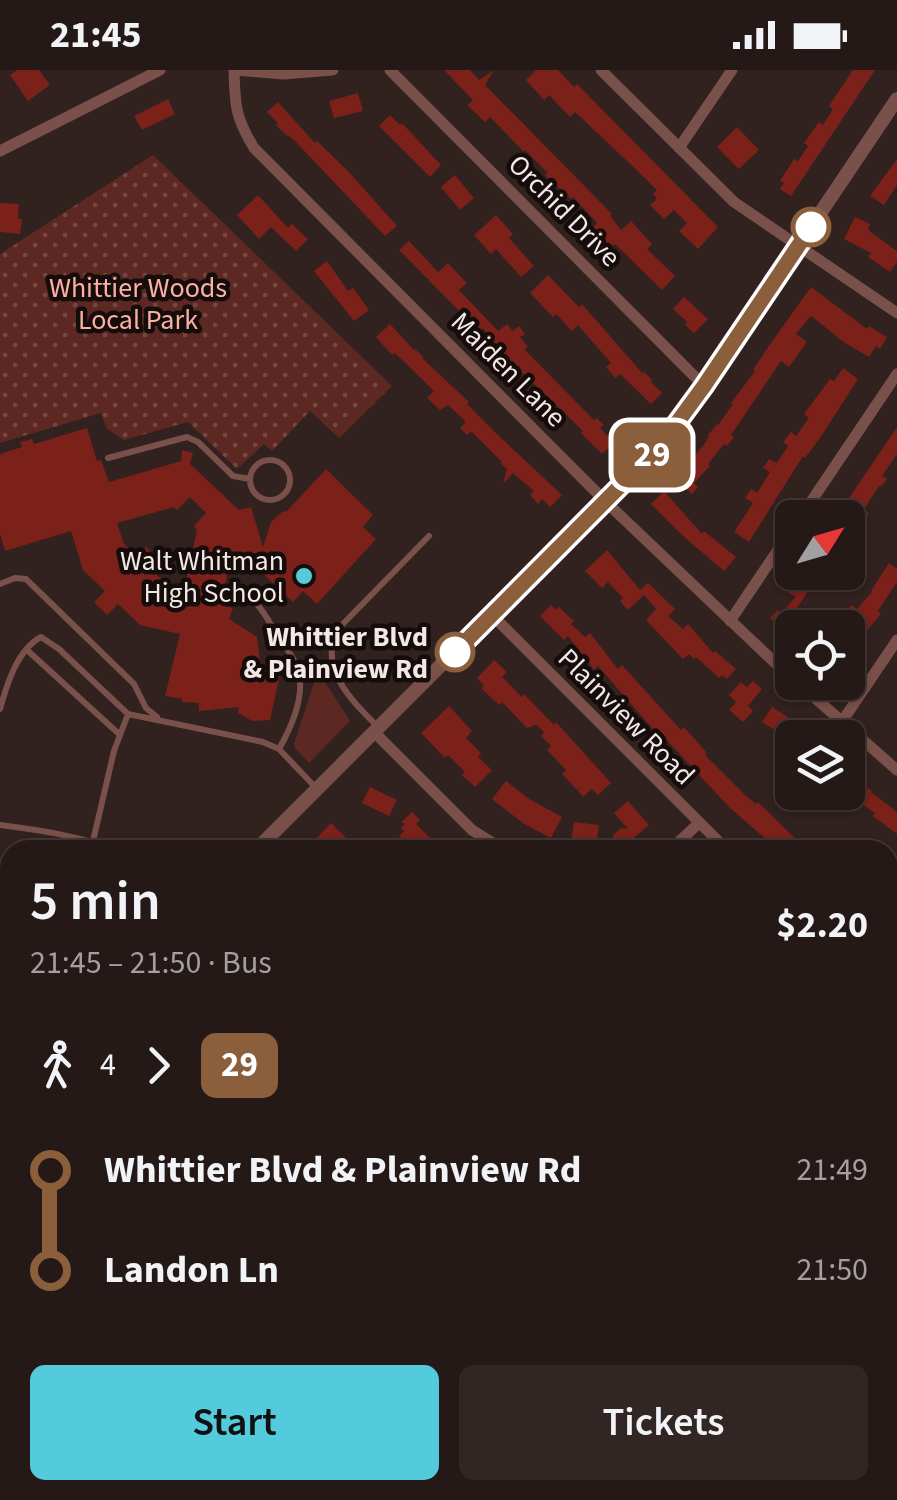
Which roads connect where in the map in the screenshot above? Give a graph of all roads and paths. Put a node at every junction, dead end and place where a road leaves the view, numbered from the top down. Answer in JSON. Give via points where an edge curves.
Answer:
{"nodes":[{"id":1,"x":160,"y":70,"type":"edge"},
{"id":2,"x":234,"y":70,"type":"edge"},
{"id":3,"x":333,"y":70,"type":"edge"},
{"id":4,"x":390,"y":70,"type":"edge"},
{"id":5,"x":601,"y":70,"type":"edge"},
{"id":6,"x":732,"y":70,"type":"edge"},
{"id":7,"x":897,"y":99,"type":"edge"},
{"id":8,"x":679,"y":148,"type":"junction"},
{"id":9,"x":0,"y":151,"type":"edge"},
{"id":10,"x":798,"y":246,"type":"junction"},
{"id":11,"x":897,"y":313,"type":"edge"},
{"id":12,"x":897,"y":374,"type":"edge"},
{"id":13,"x":704,"y":386,"type":"junction"},
{"id":14,"x":108,"y":458,"type":"dead end"},
{"id":15,"x":250,"y":478,"type":"junction"},
{"id":16,"x":812,"y":500,"type":"edge"},
{"id":17,"x":606,"y":502,"type":"junction"},
{"id":18,"x":429,"y":536,"type":"dead end"},
{"id":19,"x":775,"y":554,"type":"edge"},
{"id":20,"x":0,"y":584,"type":"edge"},
{"id":21,"x":244,"y":593,"type":"dead end"},
{"id":22,"x":492,"y":616,"type":"junction"},
{"id":23,"x":730,"y":621,"type":"junction"},
{"id":24,"x":897,"y":640,"type":"edge"},
{"id":25,"x":27,"y":650,"type":"junction"},
{"id":26,"x":775,"y":663,"type":"edge"},
{"id":27,"x":815,"y":700,"type":"edge"},
{"id":28,"x":0,"y":709,"type":"edge"},
{"id":29,"x":128,"y":714,"type":"junction"},
{"id":30,"x":158,"y":718,"type":"junction"},
{"id":31,"x":837,"y":720,"type":"edge"},
{"id":32,"x":842,"y":720,"type":"edge"},
{"id":33,"x":376,"y":730,"type":"junction"},
{"id":34,"x":119,"y":734,"type":"junction"},
{"id":35,"x":865,"y":744,"type":"edge"},
{"id":36,"x":279,"y":749,"type":"junction"},
{"id":37,"x":897,"y":770,"type":"edge"},
{"id":38,"x":317,"y":789,"type":"junction"},
{"id":39,"x":699,"y":824,"type":"junction"},
{"id":40,"x":0,"y":825,"type":"edge"},
{"id":41,"x":87,"y":840,"type":"edge"},
{"id":42,"x":93,"y":840,"type":"edge"},
{"id":43,"x":267,"y":840,"type":"edge"},
{"id":44,"x":488,"y":840,"type":"edge"},
{"id":45,"x":681,"y":840,"type":"edge"},
{"id":46,"x":717,"y":840,"type":"edge"}],
"edges":[{"from":1,"to":9,"type":"street"},
{"from":2,"to":3,"type":"street"},
{"from":2,"to":17,"type":"street","name":"Maiden Lane","via":[[240,125],[254,148]]},
{"from":4,"to":13,"type":"street","name":"Orchid Drive"},
{"from":5,"to":8,"type":"street"},
{"from":6,"to":8,"type":"street"},
{"from":7,"to":10,"type":"street"},
{"from":8,"to":10,"type":"street","via":[[734,202]]},
{"from":10,"to":11,"type":"street"},
{"from":10,"to":13,"type":"street"},
{"from":12,"to":16,"type":"street"},
{"from":13,"to":17,"type":"street","via":[[660,446]]},
{"from":14,"to":15,"type":"lane","via":[[187,437],[234,476]]},
{"from":15,"to":15,"type":"lane","via":[[267,500],[290,485],[277,461],[260,463]]},
{"from":17,"to":22,"type":"street"},
{"from":17,"to":23,"type":"street","name":"Maiden Lane"},
{"from":18,"to":33,"type":"lane","via":[[331,644],[342,687]]},
{"from":19,"to":23,"type":"street"},
{"from":20,"to":30,"type":"lane","via":[[26,578],[134,684]]},
{"from":21,"to":36,"type":"lane","via":[[264,612],[300,681],[292,724]]},
{"from":22,"to":33,"type":"street"},
{"from":22,"to":39,"type":"street","name":"Plainview Road"},
{"from":23,"to":26,"type":"street","name":"Maiden Lane"},
{"from":24,"to":32,"type":"street"},
{"from":25,"to":28,"type":"lane"},
{"from":25,"to":29,"type":"lane","via":[[41,637],[48,641]]},
{"from":25,"to":34,"type":"lane"},
{"from":27,"to":31,"type":"street","name":"Maiden Lane"},
{"from":29,"to":30,"type":"lane"},
{"from":29,"to":34,"type":"lane"},
{"from":30,"to":36,"type":"lane"},
{"from":33,"to":38,"type":"street"},
{"from":33,"to":44,"type":"street"},
{"from":34,"to":42,"type":"lane"},
{"from":35,"to":37,"type":"street","name":"Maiden Lane"},
{"from":36,"to":38,"type":"lane"},
{"from":38,"to":43,"type":"street"},
{"from":39,"to":45,"type":"street"},
{"from":39,"to":46,"type":"street","name":"Plainview Road"},
{"from":40,"to":41,"type":"lane"}]}
